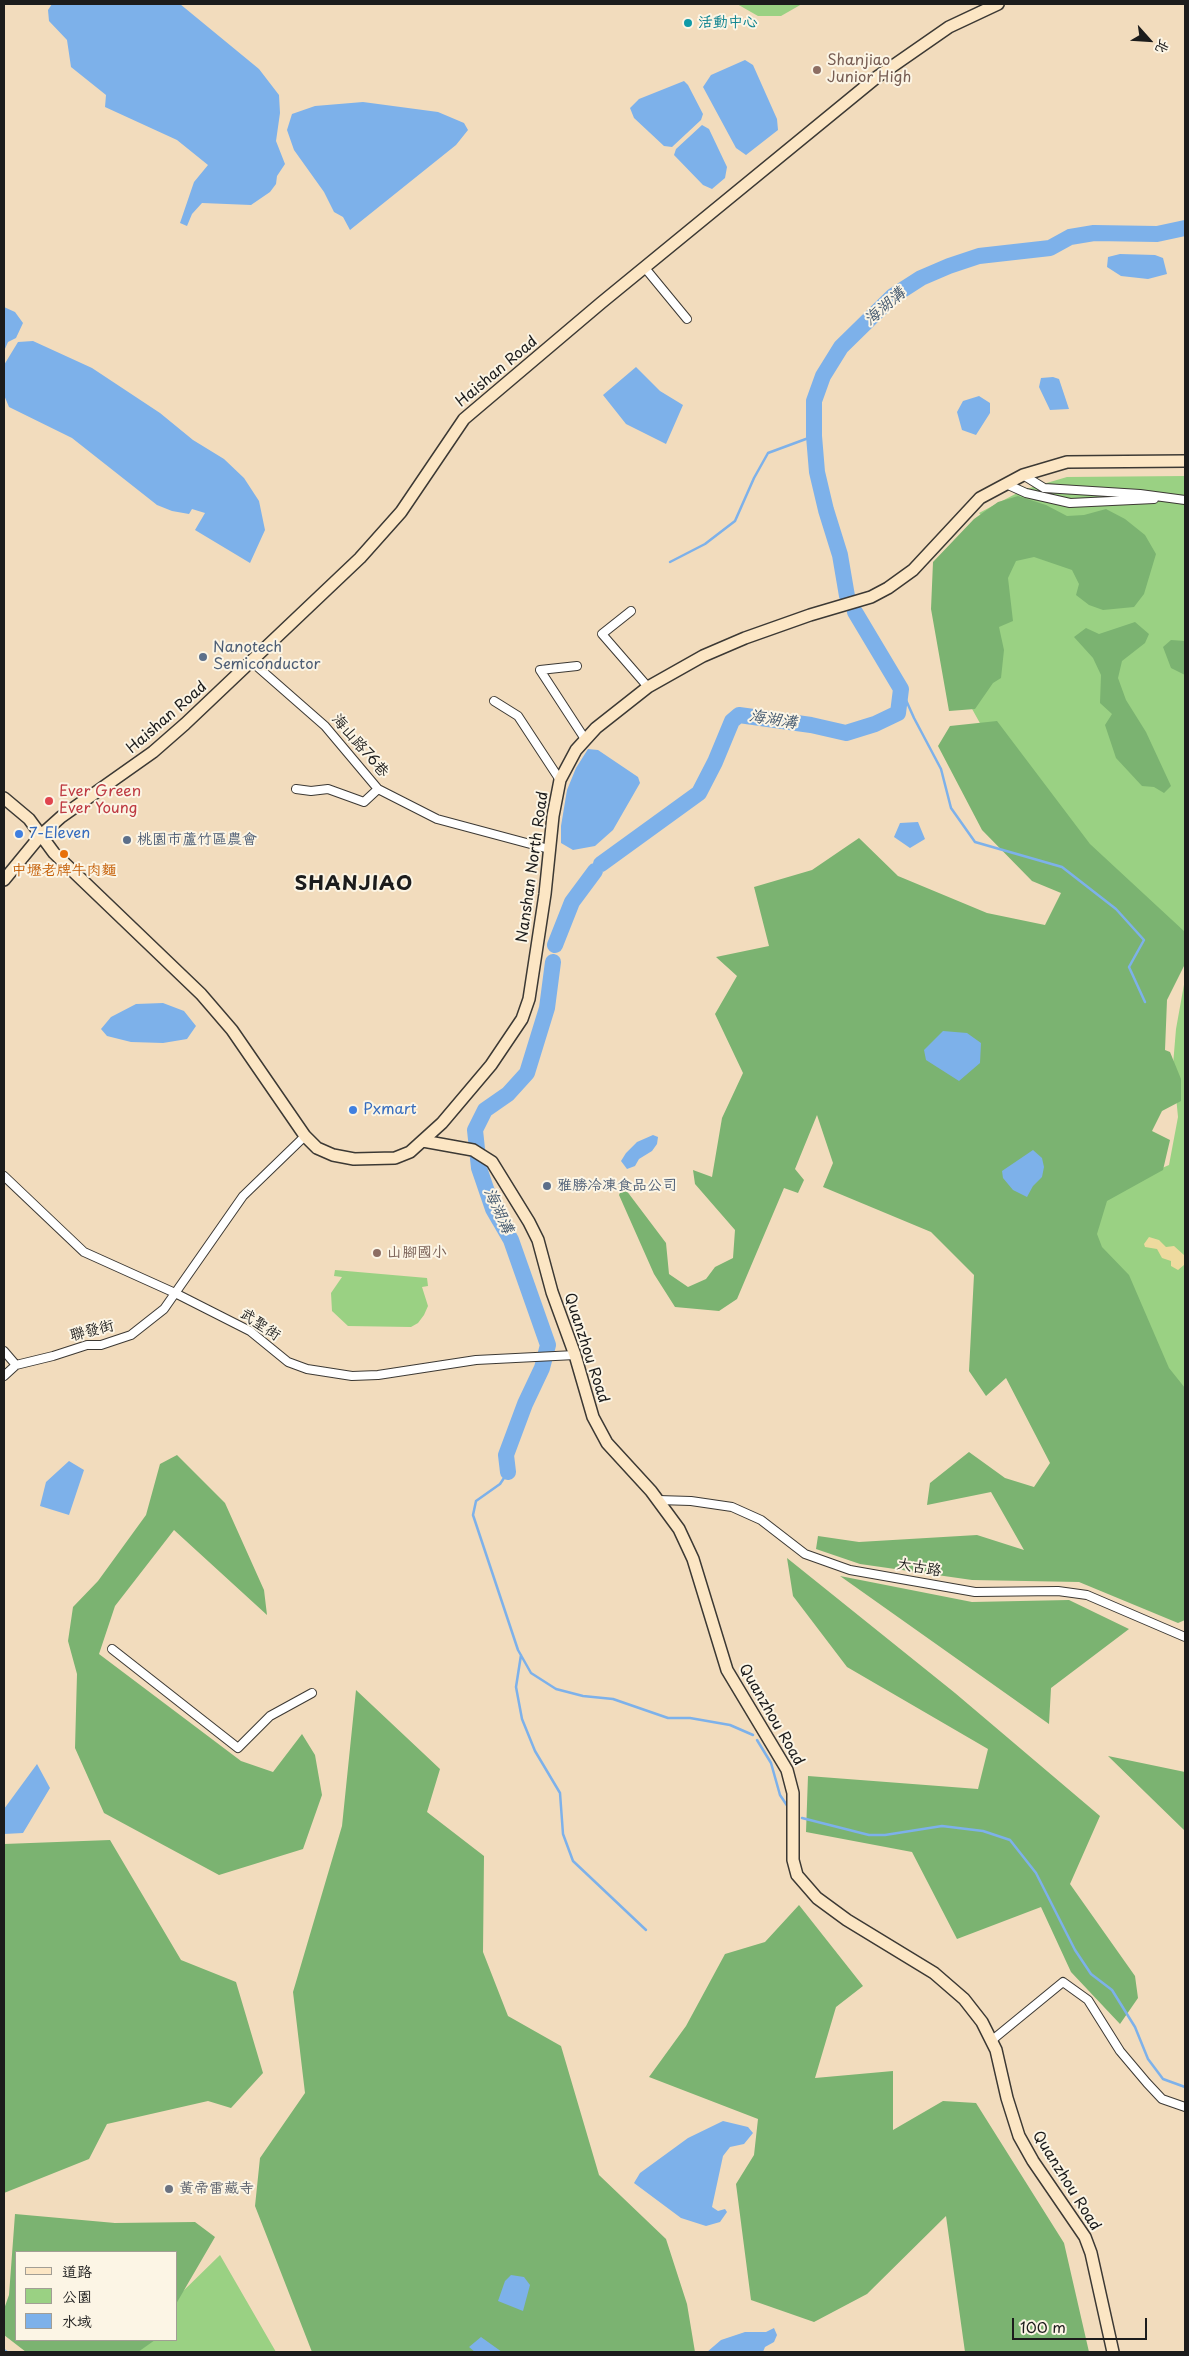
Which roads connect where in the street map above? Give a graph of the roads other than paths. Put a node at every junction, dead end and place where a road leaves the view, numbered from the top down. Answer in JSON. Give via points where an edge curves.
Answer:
{"nodes":[{"id":1,"x":998,"y":4,"type":"edge"},
{"id":2,"x":644,"y":268,"type":"junction"},
{"id":3,"x":687,"y":319,"type":"dead end"},
{"id":4,"x":1185,"y":461,"type":"edge"},
{"id":5,"x":1023,"y":475,"type":"junction"},
{"id":6,"x":1006,"y":484,"type":"junction"},
{"id":7,"x":1161,"y":498,"type":"junction"},
{"id":8,"x":1185,"y":500,"type":"edge"},
{"id":9,"x":631,"y":611,"type":"dead end"},
{"id":10,"x":252,"y":662,"type":"junction"},
{"id":11,"x":577,"y":666,"type":"dead end"},
{"id":12,"x":648,"y":687,"type":"junction"},
{"id":13,"x":494,"y":700,"type":"dead end"},
{"id":14,"x":585,"y":739,"type":"junction"},
{"id":15,"x":560,"y":780,"type":"junction"},
{"id":16,"x":296,"y":789,"type":"dead end"},
{"id":17,"x":378,"y":789,"type":"junction"},
{"id":18,"x":4,"y":798,"type":"edge"},
{"id":19,"x":41,"y":835,"type":"junction"},
{"id":20,"x":549,"y":849,"type":"junction"},
{"id":21,"x":4,"y":880,"type":"edge"},
{"id":22,"x":305,"y":1136,"type":"junction"},
{"id":23,"x":423,"y":1141,"type":"junction"},
{"id":24,"x":4,"y":1176,"type":"edge"},
{"id":25,"x":175,"y":1293,"type":"junction"},
{"id":26,"x":4,"y":1351,"type":"edge"},
{"id":27,"x":575,"y":1355,"type":"junction"},
{"id":28,"x":16,"y":1365,"type":"junction"},
{"id":29,"x":4,"y":1376,"type":"edge"},
{"id":30,"x":658,"y":1500,"type":"junction"},
{"id":31,"x":1185,"y":1638,"type":"edge"},
{"id":32,"x":112,"y":1649,"type":"dead end"},
{"id":33,"x":312,"y":1693,"type":"dead end"},
{"id":34,"x":992,"y":2041,"type":"junction"},
{"id":35,"x":1185,"y":2107,"type":"edge"},
{"id":36,"x":1113,"y":2352,"type":"edge"}],
"edges":[{"from":1,"to":2,"type":"street","name":"Haishan Road","via":[[949,28],[877,77]]},
{"from":2,"to":3,"type":"street"},
{"from":2,"to":10,"type":"street","name":"Haishan Road","via":[[464,419],[401,512],[366,551]]},
{"from":4,"to":5,"type":"street","name":"Nanshan North Road","via":[[1067,462]]},
{"from":5,"to":6,"type":"street","name":"Nanshan North Road"},
{"from":5,"to":7,"type":"street","via":[[1044,488]]},
{"from":6,"to":7,"type":"street","via":[[1026,493],[1070,503]]},
{"from":6,"to":12,"type":"street","name":"Nanshan North Road","via":[[980,498],[913,570],[888,588],[871,597],[745,638],[676,670]]},
{"from":7,"to":8,"type":"street"},
{"from":9,"to":12,"type":"street","via":[[602,634]]},
{"from":10,"to":17,"type":"street","name":"海山路76巷","via":[[325,726]]},
{"from":10,"to":19,"type":"street","name":"Haishan Road","via":[[153,752],[61,817]]},
{"from":11,"to":14,"type":"street","via":[[540,670]]},
{"from":12,"to":14,"type":"street","name":"Nanshan North Road"},
{"from":13,"to":15,"type":"street","via":[[518,716]]},
{"from":14,"to":15,"type":"street","name":"Nanshan North Road"},
{"from":15,"to":20,"type":"street","name":"Nanshan North Road"},
{"from":16,"to":17,"type":"street","via":[[328,789],[364,802]]},
{"from":17,"to":20,"type":"street","name":"海山路76巷","via":[[437,819]]},
{"from":18,"to":19,"type":"street","name":"Nanshan North Road","via":[[29,819]]},
{"from":19,"to":21,"type":"street","name":"Haishan Road"},
{"from":19,"to":22,"type":"street","name":"Nanshan North Road","via":[[54,853],[201,994],[232,1030]]},
{"from":20,"to":23,"type":"street","name":"Nanshan North Road","via":[[529,1000],[522,1019],[491,1064]]},
{"from":22,"to":23,"type":"street","name":"Nanshan North Road","via":[[317,1148],[354,1159],[395,1158],[410,1152]]},
{"from":22,"to":25,"type":"street","name":"聯發街","via":[[243,1196]]},
{"from":23,"to":27,"type":"street","name":"Quanzhou Road","via":[[477,1152],[492,1162],[538,1240],[552,1292]]},
{"from":24,"to":25,"type":"street","name":"武聖街","via":[[84,1252]]},
{"from":25,"to":27,"type":"street","name":"武聖街","via":[[250,1331],[288,1362],[307,1369],[352,1376],[476,1360]]},
{"from":25,"to":28,"type":"street","name":"聯發街","via":[[164,1309],[131,1335]]},
{"from":26,"to":28,"type":"street"},
{"from":27,"to":30,"type":"street","name":"Quanzhou Road","via":[[593,1417],[602,1434]]},
{"from":28,"to":29,"type":"street","name":"聯發街"},
{"from":30,"to":31,"type":"street","name":"大古路","via":[[732,1507],[761,1520],[805,1554],[850,1570],[974,1592],[1058,1591],[1087,1595]]},
{"from":30,"to":34,"type":"street","name":"Quanzhou Road","via":[[679,1529],[693,1559],[727,1670],[787,1770],[793,1793],[793,1860],[797,1875],[825,1904],[869,1934],[915,1959],[954,1989],[974,2011]]},
{"from":32,"to":33,"type":"street","via":[[238,1748],[270,1716]]},
{"from":34,"to":35,"type":"street","via":[[1063,1982],[1088,2000],[1120,2051],[1147,2084],[1162,2099]]},
{"from":34,"to":36,"type":"street","name":"Quanzhou Road","via":[[1019,2136],[1091,2253]]}]}
